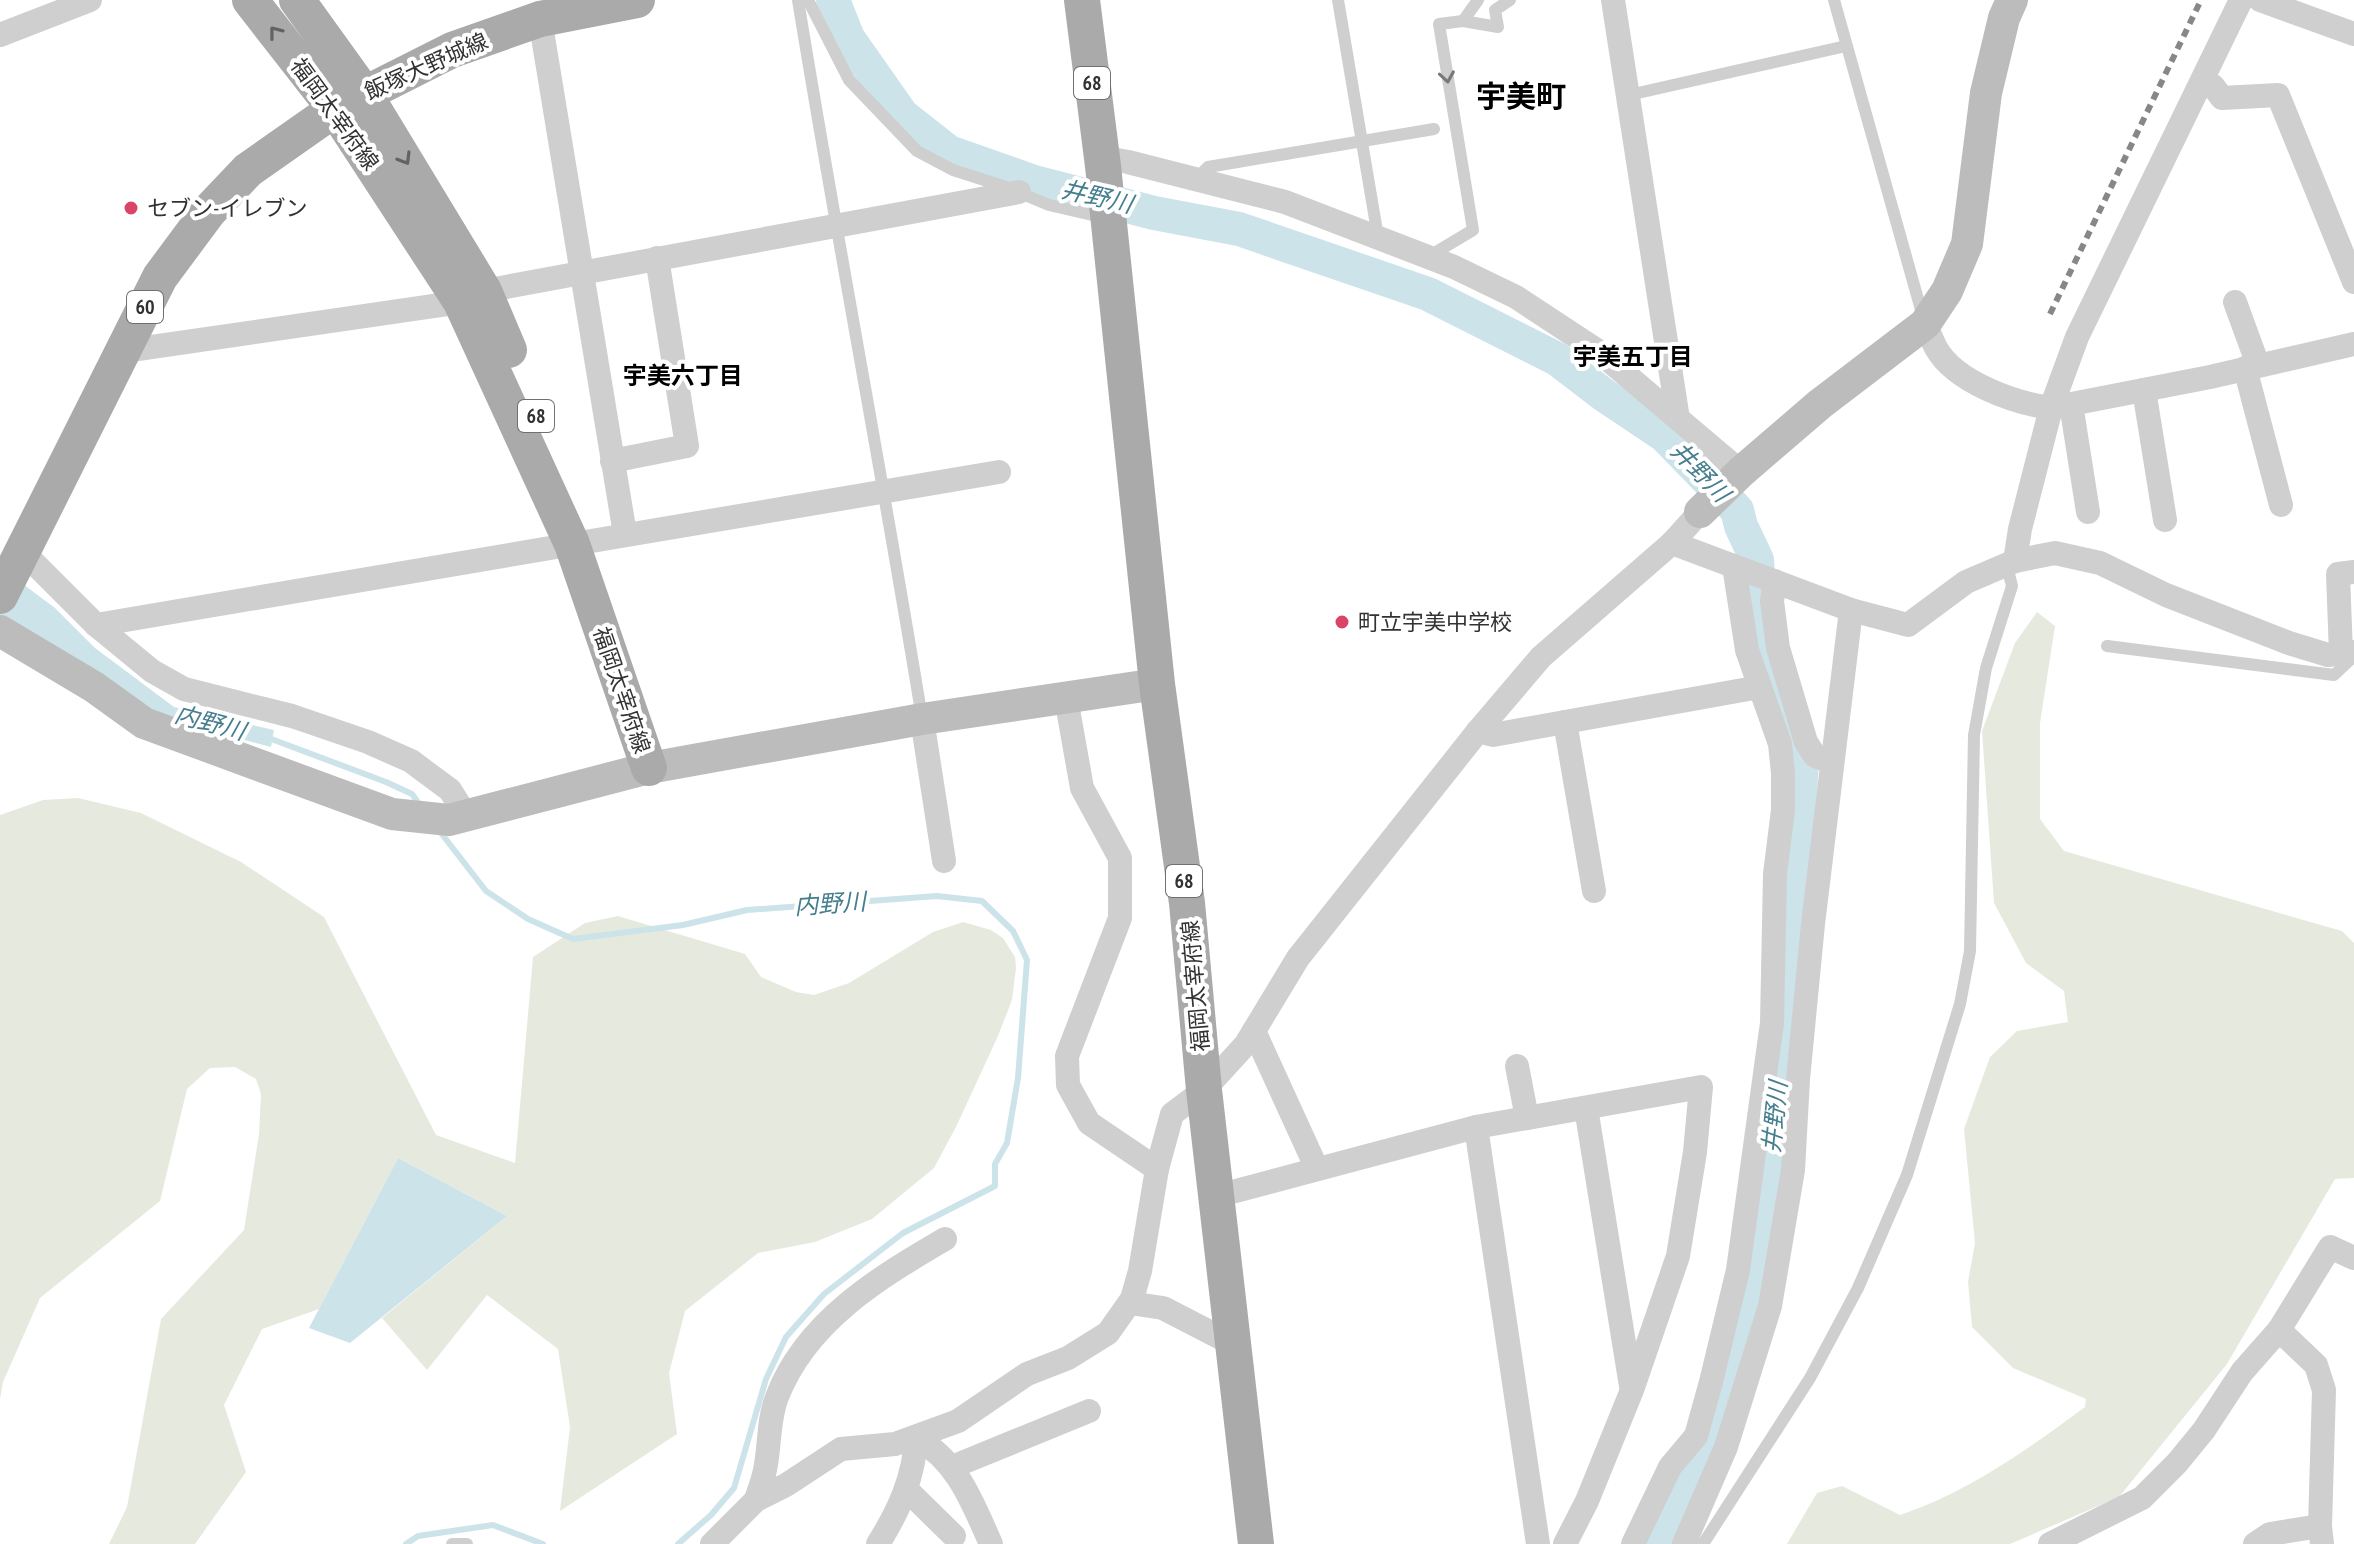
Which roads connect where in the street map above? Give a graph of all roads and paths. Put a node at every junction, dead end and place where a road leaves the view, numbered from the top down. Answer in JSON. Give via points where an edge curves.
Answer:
{"nodes":[{"id":1,"x":90,"y":0,"type":"edge"},
{"id":2,"x":250,"y":0,"type":"edge"},
{"id":3,"x":637,"y":0,"type":"edge"},
{"id":4,"x":798,"y":0,"type":"edge"},
{"id":5,"x":808,"y":0,"type":"edge"},
{"id":6,"x":1082,"y":0,"type":"edge"},
{"id":7,"x":1338,"y":0,"type":"edge"},
{"id":8,"x":1478,"y":0,"type":"edge"},
{"id":9,"x":1510,"y":0,"type":"edge"},
{"id":10,"x":1613,"y":0,"type":"edge"},
{"id":11,"x":1834,"y":0,"type":"edge"},
{"id":12,"x":2012,"y":0,"type":"edge"},
{"id":13,"x":2241,"y":0,"type":"edge"},
{"id":14,"x":2260,"y":0,"type":"edge"},
{"id":15,"x":303,"y":3,"type":"edge"},
{"id":16,"x":539,"y":14,"type":"junction"},
{"id":17,"x":1463,"y":21,"type":"junction"},
{"id":18,"x":2354,"y":34,"type":"edge"},
{"id":19,"x":0,"y":35,"type":"edge"},
{"id":20,"x":1846,"y":46,"type":"junction"},
{"id":21,"x":2203,"y":81,"type":"junction"},
{"id":22,"x":1629,"y":95,"type":"junction"},
{"id":23,"x":350,"y":101,"type":"junction"},
{"id":24,"x":1434,"y":129,"type":"dead end"},
{"id":25,"x":1361,"y":142,"type":"junction"},
{"id":26,"x":1102,"y":162,"type":"junction"},
{"id":27,"x":1196,"y":179,"type":"junction"},
{"id":28,"x":1019,"y":192,"type":"junction"},
{"id":29,"x":1107,"y":218,"type":"junction"},
{"id":30,"x":835,"y":226,"type":"junction"},
{"id":31,"x":1378,"y":239,"type":"junction"},
{"id":32,"x":1428,"y":257,"type":"junction"},
{"id":33,"x":657,"y":258,"type":"junction"},
{"id":34,"x":581,"y":272,"type":"junction"},
{"id":35,"x":2354,"y":280,"type":"edge"},
{"id":36,"x":473,"y":296,"type":"junction"},
{"id":37,"x":2235,"y":302,"type":"dead end"},
{"id":38,"x":1925,"y":324,"type":"junction"},
{"id":39,"x":2354,"y":344,"type":"edge"},
{"id":40,"x":124,"y":351,"type":"junction"},
{"id":41,"x":2251,"y":367,"type":"junction"},
{"id":42,"x":2144,"y":390,"type":"junction"},
{"id":43,"x":2061,"y":406,"type":"junction"},
{"id":44,"x":1678,"y":419,"type":"junction"},
{"id":45,"x":612,"y":461,"type":"junction"},
{"id":46,"x":999,"y":472,"type":"dead end"},
{"id":47,"x":1741,"y":472,"type":"junction"},
{"id":48,"x":885,"y":492,"type":"junction"},
{"id":49,"x":2281,"y":505,"type":"dead end"},
{"id":50,"x":1700,"y":512,"type":"joint"},
{"id":51,"x":2088,"y":512,"type":"dead end"},
{"id":52,"x":2165,"y":520,"type":"dead end"},
{"id":53,"x":625,"y":534,"type":"junction"},
{"id":54,"x":580,"y":543,"type":"junction"},
{"id":55,"x":1672,"y":543,"type":"junction"},
{"id":56,"x":22,"y":553,"type":"junction"},
{"id":57,"x":2011,"y":564,"type":"junction"},
{"id":58,"x":1734,"y":566,"type":"junction"},
{"id":59,"x":2354,"y":572,"type":"edge"},
{"id":60,"x":1775,"y":581,"type":"junction"},
{"id":61,"x":0,"y":596,"type":"edge"},
{"id":62,"x":1851,"y":610,"type":"junction"},
{"id":63,"x":96,"y":625,"type":"junction"},
{"id":64,"x":0,"y":631,"type":"edge"},
{"id":65,"x":2107,"y":646,"type":"dead end"},
{"id":66,"x":2350,"y":654,"type":"edge"},
{"id":67,"x":1157,"y":684,"type":"junction"},
{"id":68,"x":1754,"y":688,"type":"dead end"},
{"id":69,"x":1066,"y":698,"type":"junction"},
{"id":70,"x":922,"y":719,"type":"junction"},
{"id":71,"x":1565,"y":722,"type":"junction"},
{"id":72,"x":1478,"y":731,"type":"junction"},
{"id":73,"x":1832,"y":762,"type":"junction"},
{"id":74,"x":649,"y":768,"type":"junction"},
{"id":75,"x":458,"y":818,"type":"junction"},
{"id":76,"x":944,"y":861,"type":"dead end"},
{"id":77,"x":1594,"y":891,"type":"dead end"},
{"id":78,"x":1254,"y":1031,"type":"junction"},
{"id":79,"x":1517,"y":1066,"type":"dead end"},
{"id":80,"x":1204,"y":1090,"type":"junction"},
{"id":81,"x":1586,"y":1108,"type":"junction"},
{"id":82,"x":1527,"y":1118,"type":"junction"},
{"id":83,"x":1476,"y":1127,"type":"junction"},
{"id":84,"x":1157,"y":1169,"type":"junction"},
{"id":85,"x":1317,"y":1169,"type":"junction"},
{"id":86,"x":1217,"y":1196,"type":"junction"},
{"id":87,"x":945,"y":1239,"type":"dead end"},
{"id":88,"x":2354,"y":1258,"type":"edge"},
{"id":89,"x":1130,"y":1303,"type":"junction"},
{"id":90,"x":2279,"y":1330,"type":"junction"},
{"id":91,"x":1233,"y":1339,"type":"junction"},
{"id":92,"x":1632,"y":1390,"type":"junction"},
{"id":93,"x":1089,"y":1411,"type":"dead end"},
{"id":94,"x":916,"y":1438,"type":"junction"},
{"id":95,"x":952,"y":1467,"type":"junction"},
{"id":96,"x":906,"y":1489,"type":"junction"},
{"id":97,"x":756,"y":1500,"type":"junction"},
{"id":98,"x":2321,"y":1535,"type":"edge"},
{"id":99,"x":954,"y":1536,"type":"dead end"},
{"id":100,"x":452,"y":1544,"type":"edge"},
{"id":101,"x":467,"y":1544,"type":"edge"},
{"id":102,"x":712,"y":1544,"type":"edge"},
{"id":103,"x":878,"y":1544,"type":"edge"},
{"id":104,"x":991,"y":1544,"type":"edge"},
{"id":105,"x":1256,"y":1544,"type":"edge"},
{"id":106,"x":1538,"y":1544,"type":"edge"},
{"id":107,"x":1565,"y":1544,"type":"edge"},
{"id":108,"x":1633,"y":1544,"type":"edge"},
{"id":109,"x":1684,"y":1544,"type":"edge"},
{"id":110,"x":1703,"y":1544,"type":"edge"},
{"id":111,"x":2050,"y":1544,"type":"edge"},
{"id":112,"x":2255,"y":1544,"type":"edge"}],
"edges":[{"from":1,"to":19,"type":"street"},
{"from":23,"to":2,"type":"main road","name":"福岡太宰府線","number":"68","one_way":true},
{"from":3,"to":16,"type":"main road","name":"飯塚大野城線","number":"60"},
{"from":4,"to":30,"type":"lane"},
{"from":5,"to":28,"type":"lane","via":[[849,80],[917,151],[953,170]]},
{"from":6,"to":26,"type":"main road","name":"福岡太宰府線","number":"68"},
{"from":7,"to":25,"type":"lane"},
{"from":8,"to":17,"type":"lane"},
{"from":9,"to":17,"type":"lane","via":[[1495,10],[1498,27]]},
{"from":10,"to":22,"type":"street"},
{"from":11,"to":20,"type":"lane"},
{"from":12,"to":38,"type":"street","via":[[1986,93],[1967,244],[1947,291]]},
{"from":13,"to":21,"type":"street"},
{"from":14,"to":18,"type":"street"},
{"from":15,"to":23,"type":"main road","name":"福岡太宰府線","number":"68"},
{"from":16,"to":23,"type":"main road","name":"飯塚大野城線","number":"60"},
{"from":16,"to":34,"type":"street"},
{"from":17,"to":32,"type":"lane","one_way":true,"via":[[1439,24],[1473,230]]},
{"from":20,"to":22,"type":"lane"},
{"from":20,"to":38,"type":"lane"},
{"from":21,"to":35,"type":"street","via":[[2222,98],[2278,95]]},
{"from":21,"to":43,"type":"street","via":[[2077,337]]},
{"from":22,"to":44,"type":"street"},
{"from":23,"to":36,"type":"main road","name":"福岡太宰府線","number":"68"},
{"from":23,"to":40,"type":"main road","name":"飯塚大野城線","number":"60","via":[[248,170],[209,211],[160,277]]},
{"from":24,"to":25,"type":"lane"},
{"from":25,"to":27,"type":"lane","via":[[1208,167]]},
{"from":25,"to":31,"type":"lane"},
{"from":26,"to":27,"type":"street"},
{"from":26,"to":29,"type":"main road","name":"福岡太宰府線","number":"68"},
{"from":27,"to":31,"type":"street","via":[[1285,202]]},
{"from":28,"to":29,"type":"lane"},
{"from":28,"to":30,"type":"street"},
{"from":29,"to":67,"type":"main road","name":"福岡太宰府線","number":"68"},
{"from":30,"to":33,"type":"street"},
{"from":30,"to":48,"type":"lane"},
{"from":31,"to":32,"type":"street"},
{"from":32,"to":44,"type":"street","via":[[1516,297],[1598,351]]},
{"from":33,"to":34,"type":"street"},
{"from":33,"to":45,"type":"street","via":[[687,446]]},
{"from":34,"to":36,"type":"street"},
{"from":34,"to":45,"type":"street"},
{"from":36,"to":40,"type":"street"},
{"from":36,"to":54,"type":"main road","name":"福岡太宰府線","number":"68"},
{"from":37,"to":41,"type":"street"},
{"from":38,"to":43,"type":"street","via":[[1937,351],[1968,380],[2028,405]]},
{"from":38,"to":47,"type":"street"},
{"from":39,"to":41,"type":"street"},
{"from":40,"to":56,"type":"main road","name":"飯塚大野城線","number":"60"},
{"from":41,"to":42,"type":"street"},
{"from":41,"to":49,"type":"street"},
{"from":42,"to":43,"type":"street"},
{"from":42,"to":52,"type":"street"},
{"from":43,"to":51,"type":"street"},
{"from":43,"to":57,"type":"street"},
{"from":44,"to":47,"type":"street"},
{"from":45,"to":53,"type":"street"},
{"from":46,"to":48,"type":"street"},
{"from":47,"to":50,"type":"street"},
{"from":48,"to":53,"type":"street"},
{"from":48,"to":70,"type":"lane"},
{"from":50,"to":55,"type":"street"},
{"from":53,"to":54,"type":"street"},
{"from":54,"to":63,"type":"street"},
{"from":54,"to":74,"type":"main road","name":"福岡太宰府線","number":"68"},
{"from":55,"to":58,"type":"street"},
{"from":55,"to":72,"type":"street","via":[[1541,657]]},
{"from":56,"to":61,"type":"main road","name":"飯塚大野城線","number":"60"},
{"from":56,"to":63,"type":"street"},
{"from":57,"to":62,"type":"street","via":[[1966,582],[1908,625]]},
{"from":57,"to":66,"type":"street","via":[[2055,553],[2100,563],[2289,643],[2328,655]]},
{"from":57,"to":110,"type":"lane","via":[[2012,586],[1986,668],[1974,735],[1970,951],[1960,1004],[1907,1175],[1858,1288],[1810,1378]]},
{"from":58,"to":60,"type":"street"},
{"from":58,"to":108,"type":"street","via":[[1747,650],[1780,744],[1783,773],[1772,1023],[1738,1270],[1711,1382],[1696,1436],[1670,1467]]},
{"from":59,"to":66,"type":"street","via":[[2338,574]]},
{"from":60,"to":62,"type":"street"},
{"from":60,"to":73,"type":"street","via":[[1778,648],[1806,742],[1815,756]]},
{"from":62,"to":73,"type":"street"},
{"from":63,"to":75,"type":"street","via":[[152,671],[184,689],[292,716],[411,761],[450,790]]},
{"from":64,"to":75,"type":"street","via":[[144,723],[392,814]]},
{"from":65,"to":66,"type":"lane","via":[[2334,675]]},
{"from":67,"to":69,"type":"street"},
{"from":67,"to":80,"type":"main road","name":"福岡太宰府線","number":"68","via":[[1187,903]]},
{"from":68,"to":71,"type":"street"},
{"from":69,"to":70,"type":"street"},
{"from":69,"to":84,"type":"street","via":[[1082,788],[1120,858],[1120,918],[1067,1056],[1068,1085],[1089,1123]]},
{"from":70,"to":74,"type":"street"},
{"from":70,"to":76,"type":"street"},
{"from":71,"to":72,"type":"street","via":[[1493,735]]},
{"from":71,"to":77,"type":"street"},
{"from":72,"to":78,"type":"street","via":[[1298,958]]},
{"from":73,"to":109,"type":"street","via":[[1793,1170],[1770,1306],[1726,1447]]},
{"from":74,"to":75,"type":"street"},
{"from":78,"to":80,"type":"street"},
{"from":78,"to":85,"type":"street"},
{"from":79,"to":82,"type":"street"},
{"from":80,"to":84,"type":"street","via":[[1172,1114]]},
{"from":80,"to":86,"type":"main road","name":"福岡太宰府線","number":"68"},
{"from":81,"to":82,"type":"street"},
{"from":81,"to":92,"type":"street"},
{"from":81,"to":92,"type":"street","via":[[1701,1087],[1678,1256]]},
{"from":82,"to":83,"type":"street"},
{"from":83,"to":85,"type":"street"},
{"from":83,"to":106,"type":"street"},
{"from":84,"to":89,"type":"street"},
{"from":85,"to":86,"type":"street"},
{"from":86,"to":91,"type":"main road","name":"福岡太宰府線","number":"68"},
{"from":87,"to":97,"type":"street","via":[[854,1296],[790,1370],[777,1398]]},
{"from":88,"to":90,"type":"street","via":[[2330,1247]]},
{"from":89,"to":91,"type":"street","via":[[1163,1308],[1223,1339]]},
{"from":89,"to":94,"type":"street","via":[[1108,1333],[1068,1358],[1027,1374],[958,1421]]},
{"from":90,"to":98,"type":"street","via":[[2316,1365],[2324,1390]]},
{"from":90,"to":111,"type":"street","via":[[2242,1372],[2204,1430],[2142,1498]]},
{"from":91,"to":105,"type":"main road","name":"福岡太宰府線","number":"68"},
{"from":92,"to":107,"type":"street"},
{"from":93,"to":95,"type":"street"},
{"from":94,"to":95,"type":"street"},
{"from":94,"to":96,"type":"street"},
{"from":94,"to":97,"type":"street","via":[[841,1449]]},
{"from":95,"to":104,"type":"street"},
{"from":96,"to":99,"type":"street"},
{"from":96,"to":103,"type":"street"},
{"from":97,"to":102,"type":"street"},
{"from":98,"to":112,"type":"street","via":[[2270,1534]]},
{"from":100,"to":101,"type":"lane"}]}
